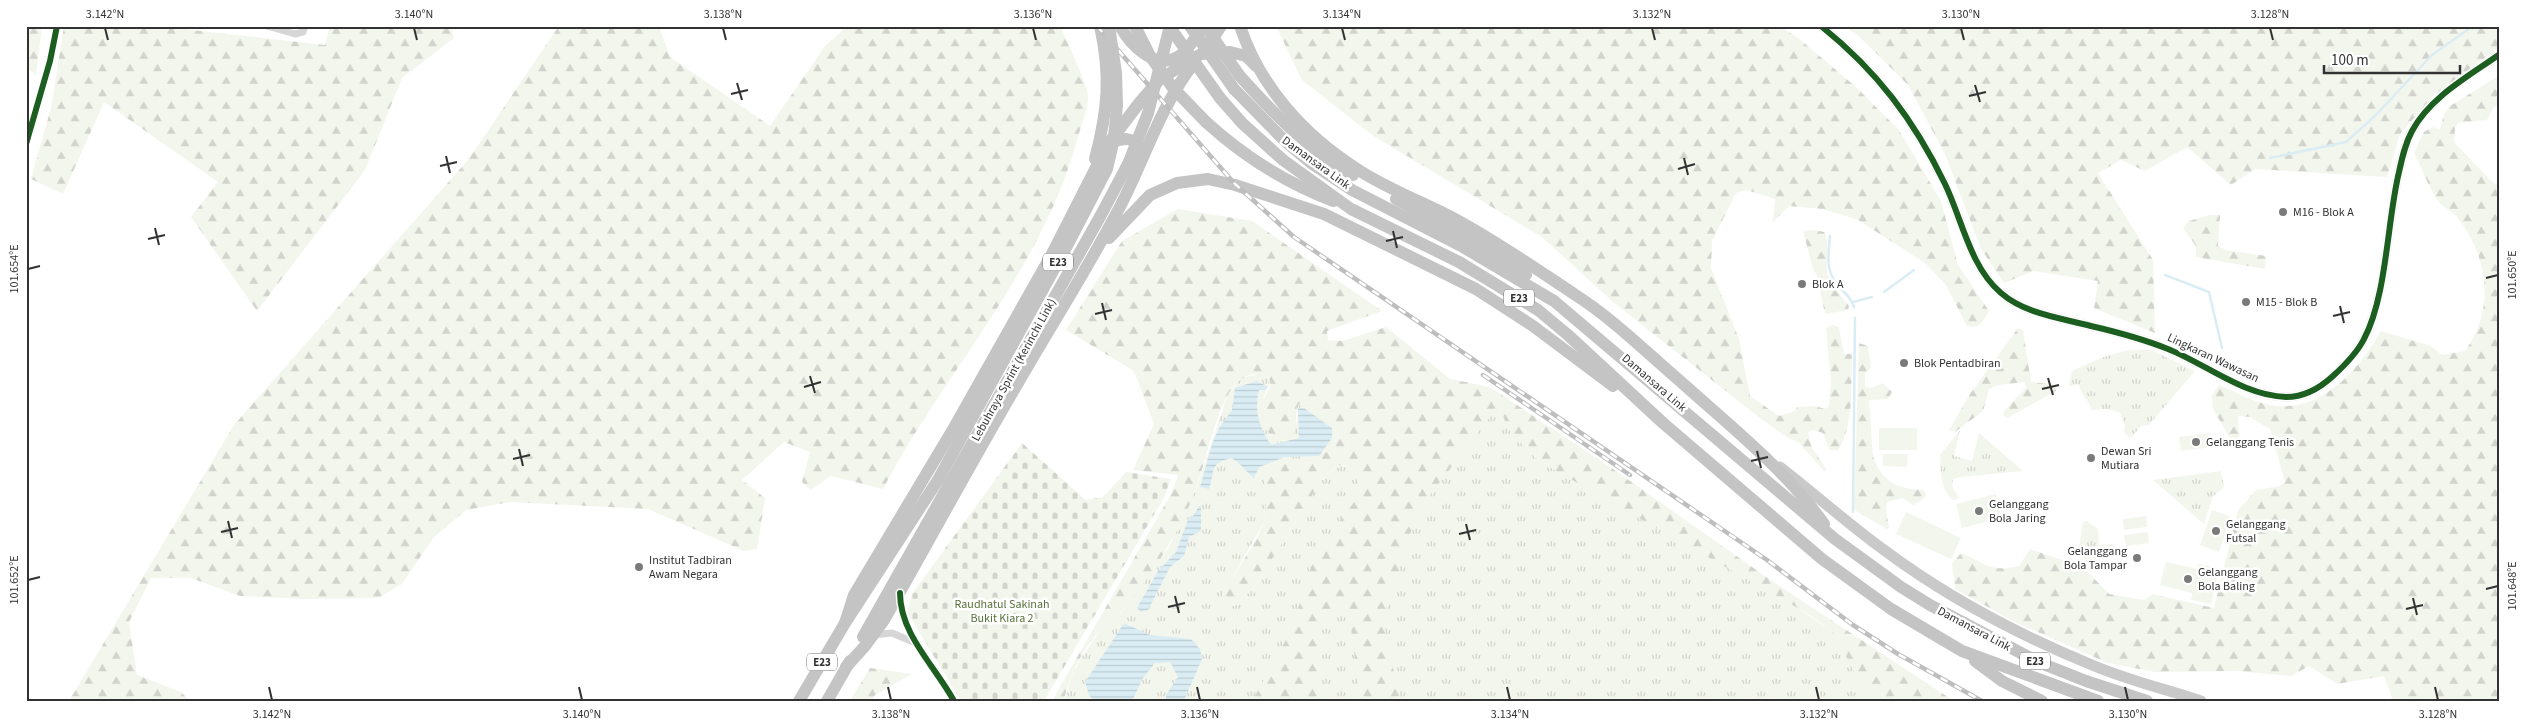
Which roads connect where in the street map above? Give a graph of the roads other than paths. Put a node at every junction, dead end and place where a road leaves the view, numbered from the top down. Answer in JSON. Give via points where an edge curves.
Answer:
{"nodes":[{"id":1,"x":57,"y":26,"type":"edge"},
{"id":2,"x":267,"y":26,"type":"edge"},
{"id":3,"x":1100,"y":26,"type":"edge"},
{"id":4,"x":1109,"y":26,"type":"edge"},
{"id":5,"x":1120,"y":26,"type":"edge"},
{"id":6,"x":1135,"y":26,"type":"edge"},
{"id":7,"x":1169,"y":26,"type":"edge"},
{"id":8,"x":1190,"y":26,"type":"edge"},
{"id":9,"x":1204,"y":26,"type":"edge"},
{"id":10,"x":1221,"y":26,"type":"edge"},
{"id":11,"x":1240,"y":26,"type":"edge"},
{"id":12,"x":1821,"y":26,"type":"edge"},
{"id":13,"x":304,"y":29,"type":"edge"},
{"id":14,"x":1201,"y":54,"type":"junction"},
{"id":15,"x":2500,"y":54,"type":"edge"},
{"id":16,"x":1260,"y":71,"type":"junction"},
{"id":17,"x":26,"y":144,"type":"edge"},
{"id":18,"x":1108,"y":144,"type":"junction"},
{"id":19,"x":1140,"y":168,"type":"junction"},
{"id":20,"x":1089,"y":180,"type":"junction"},
{"id":21,"x":1351,"y":209,"type":"junction"},
{"id":22,"x":1448,"y":226,"type":"junction"},
{"id":23,"x":1497,"y":244,"type":"junction"},
{"id":24,"x":1092,"y":257,"type":"junction"},
{"id":25,"x":1554,"y":300,"type":"junction"},
{"id":26,"x":1663,"y":423,"type":"junction"},
{"id":27,"x":1757,"y":449,"type":"junction"},
{"id":28,"x":943,"y":484,"type":"junction"},
{"id":29,"x":1835,"y":539,"type":"junction"},
{"id":30,"x":900,"y":593,"type":"junction"},
{"id":31,"x":845,"y":623,"type":"junction"},
{"id":32,"x":873,"y":636,"type":"junction"},
{"id":33,"x":918,"y":644,"type":"junction"},
{"id":34,"x":1962,"y":651,"type":"junction"},
{"id":35,"x":846,"y":667,"type":"junction"},
{"id":36,"x":800,"y":701,"type":"edge"},
{"id":37,"x":827,"y":701,"type":"edge"},
{"id":38,"x":954,"y":701,"type":"edge"},
{"id":39,"x":2042,"y":701,"type":"edge"},
{"id":40,"x":2098,"y":701,"type":"edge"},
{"id":41,"x":2147,"y":701,"type":"edge"},
{"id":42,"x":2201,"y":701,"type":"edge"}],
"edges":[{"from":1,"to":17,"type":"street"},
{"from":2,"to":13,"type":"street","via":[[295,34]]},
{"from":3,"to":20,"type":"highway","via":[[1106,53],[1107,105]]},
{"from":4,"to":28,"type":"highway","name":"Lebuhraya Sprint (Kerinchi Link)","number":"E23","bridge":true,"via":[[1117,106],[1107,169]]},
{"from":5,"to":9,"type":"highway","via":[[1128,39],[1156,60],[1175,58]]},
{"from":6,"to":21,"type":"highway","bridge":true,"via":[[1172,88],[1226,141],[1316,194]]},
{"from":7,"to":21,"type":"highway","name":"Damansara Link","number":"E23","bridge":true,"via":[[1220,98],[1242,123],[1283,160]]},
{"from":7,"to":28,"type":"highway","name":"Lebuhraya Sprint (Kerinchi Link)","number":"E23","bridge":true,"via":[[1148,113],[1129,162]]},
{"from":8,"to":25,"type":"highway","name":"Damansara Link","number":"E23","bridge":true,"via":[[1234,89],[1285,142],[1311,163],[1352,190],[1462,247]]},
{"from":9,"to":22,"type":"highway","bridge":true,"via":[[1239,75],[1301,138],[1339,167]]},
{"from":10,"to":14,"type":"highway"},
{"from":11,"to":16,"type":"highway"},
{"from":12,"to":15,"type":"street","name":"Lingkaran Wawasan","via":[[1894,98],[1944,181],[1975,256],[2000,293],[2041,313],[2160,345],[2236,382],[2283,397],[2297,397],[2327,382],[2349,362],[2364,339],[2377,297],[2404,148],[2412,131],[2438,99]]},
{"from":14,"to":16,"type":"highway","via":[[1230,52],[1246,56]]},
{"from":14,"to":18,"type":"highway","via":[[1160,79]]},
{"from":14,"to":19,"type":"highway","via":[[1182,78],[1163,112]]},
{"from":16,"to":23,"type":"highway","via":[[1279,100],[1318,141],[1358,170],[1454,218]]},
{"from":18,"to":19,"type":"highway","via":[[1124,138],[1137,142],[1142,151]]},
{"from":18,"to":20,"type":"highway"},
{"from":19,"to":24,"type":"highway"},
{"from":20,"to":31,"type":"highway","via":[[1052,254],[960,418],[854,595]]},
{"from":21,"to":26,"type":"highway","name":"Damansara Link","number":"E23","via":[[1459,262],[1538,310]]},
{"from":22,"to":23,"type":"highway"},
{"from":22,"to":25,"type":"highway","via":[[1533,280]]},
{"from":23,"to":27,"type":"highway","via":[[1577,295]]},
{"from":24,"to":26,"type":"highway","via":[[1150,195],[1177,183],[1208,179],[1235,185],[1324,214],[1476,289],[1533,326]]},
{"from":24,"to":30,"type":"highway"},
{"from":25,"to":29,"type":"highway","name":"Damansara Link","number":"E23"},
{"from":26,"to":34,"type":"highway","name":"Damansara Link","number":"E23","via":[[1822,560],[1891,609]]},
{"from":27,"to":29,"type":"highway","via":[[1811,506]]},
{"from":27,"to":42,"type":"main road","via":[[1883,550],[1932,583],[2040,642],[2094,666]]},
{"from":28,"to":31,"type":"highway","name":"Lebuhraya Sprint (Kerinchi Link)","number":"E23"},
{"from":28,"to":35,"type":"highway","name":"Lebuhraya Sprint (Kerinchi Link)","number":"E23"},
{"from":29,"to":41,"type":"highway","name":"Damansara Link","number":"E23","via":[[1930,605],[2000,643],[2086,681]]},
{"from":30,"to":32,"type":"highway"},
{"from":30,"to":33,"type":"street","via":[[902,614]]},
{"from":31,"to":36,"type":"highway","name":"Lebuhraya Sprint (Kerinchi Link)","number":"E23"},
{"from":32,"to":33,"type":"street","via":[[892,633]]},
{"from":32,"to":35,"type":"highway"},
{"from":33,"to":38,"type":"street"},
{"from":34,"to":39,"type":"highway","via":[[2002,681]]},
{"from":34,"to":40,"type":"highway","name":"Damansara Link","number":"E23"},
{"from":35,"to":37,"type":"highway","name":"Lebuhraya Sprint (Kerinchi Link)","number":"E23"}]}
